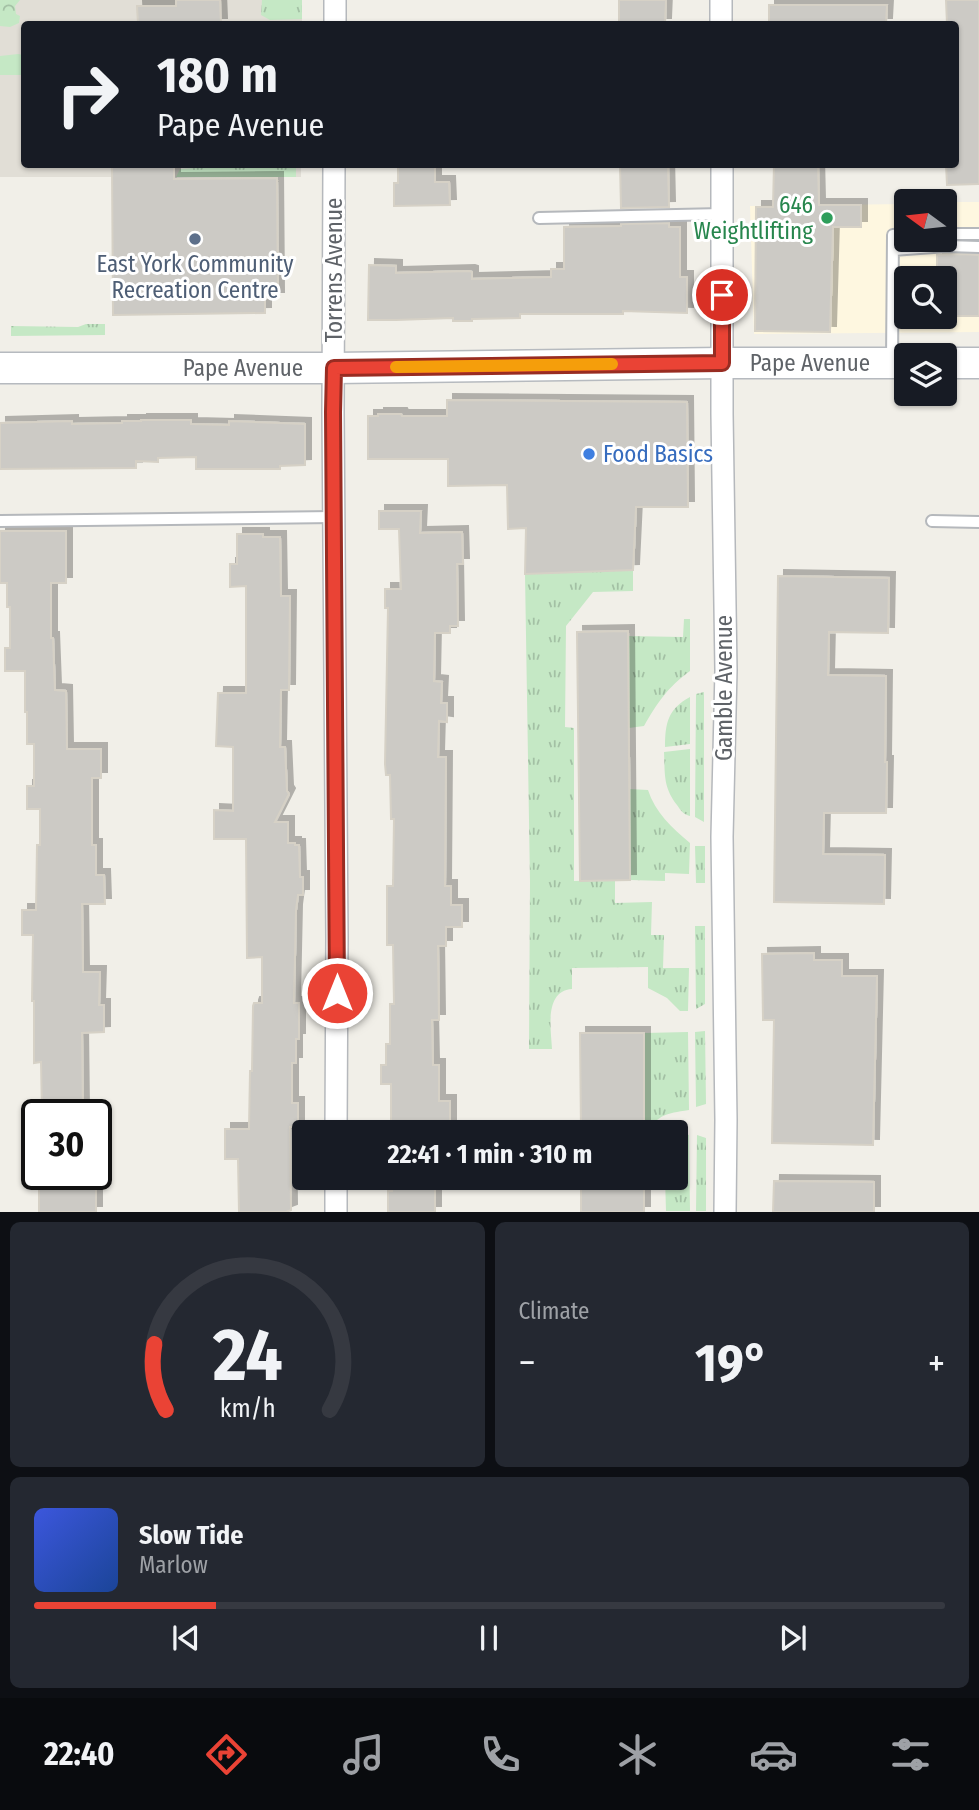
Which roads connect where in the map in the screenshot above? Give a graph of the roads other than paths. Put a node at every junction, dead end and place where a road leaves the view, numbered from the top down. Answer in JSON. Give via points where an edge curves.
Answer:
{"nodes":[{"id":1,"x":335,"y":0,"type":"edge"},
{"id":2,"x":721,"y":0,"type":"edge"},
{"id":3,"x":334,"y":21,"type":"edge"},
{"id":4,"x":721,"y":21,"type":"edge"},
{"id":5,"x":334,"y":168,"type":"edge"},
{"id":6,"x":722,"y":168,"type":"edge"},
{"id":7,"x":722,"y":214,"type":"junction"},
{"id":8,"x":539,"y":218,"type":"dead end"},
{"id":9,"x":979,"y":233,"type":"edge"},
{"id":10,"x":894,"y":234,"type":"edge"},
{"id":11,"x":957,"y":234,"type":"edge"},
{"id":12,"x":979,"y":247,"type":"edge"},
{"id":13,"x":893,"y":250,"type":"junction"},
{"id":14,"x":898,"y":343,"type":"edge"},
{"id":15,"x":722,"y":363,"type":"junction"},
{"id":16,"x":894,"y":363,"type":"edge"},
{"id":17,"x":957,"y":363,"type":"edge"},
{"id":18,"x":979,"y":363,"type":"edge"},
{"id":19,"x":0,"y":368,"type":"edge"},
{"id":20,"x":334,"y":368,"type":"junction"},
{"id":21,"x":334,"y":517,"type":"junction"},
{"id":22,"x":0,"y":521,"type":"edge"},
{"id":23,"x":932,"y":522,"type":"dead end"},
{"id":24,"x":979,"y":522,"type":"edge"},
{"id":25,"x":336,"y":1120,"type":"edge"},
{"id":26,"x":336,"y":1190,"type":"edge"},
{"id":27,"x":336,"y":1212,"type":"edge"},
{"id":28,"x":725,"y":1212,"type":"edge"}],
"edges":[{"from":1,"to":3,"type":"street"},
{"from":2,"to":4,"type":"street"},
{"from":5,"to":20,"type":"street","name":"Torrens Avenue"},
{"from":6,"to":7,"type":"street","name":"Gamble Avenue"},
{"from":7,"to":8,"type":"lane"},
{"from":7,"to":15,"type":"street","name":"Gamble Avenue"},
{"from":9,"to":11,"type":"lane"},
{"from":10,"to":13,"type":"lane"},
{"from":12,"to":13,"type":"lane"},
{"from":13,"to":14,"type":"lane"},
{"from":15,"to":16,"type":"main road","name":"Pape Avenue"},
{"from":15,"to":20,"type":"main road","name":"Pape Avenue"},
{"from":15,"to":28,"type":"street","name":"Gamble Avenue"},
{"from":17,"to":18,"type":"main road"},
{"from":19,"to":20,"type":"main road","name":"Pape Avenue"},
{"from":20,"to":21,"type":"street","name":"Torrens Avenue"},
{"from":21,"to":22,"type":"lane"},
{"from":21,"to":25,"type":"street","name":"Torrens Avenue"},
{"from":23,"to":24,"type":"lane"},
{"from":26,"to":27,"type":"street"}]}
